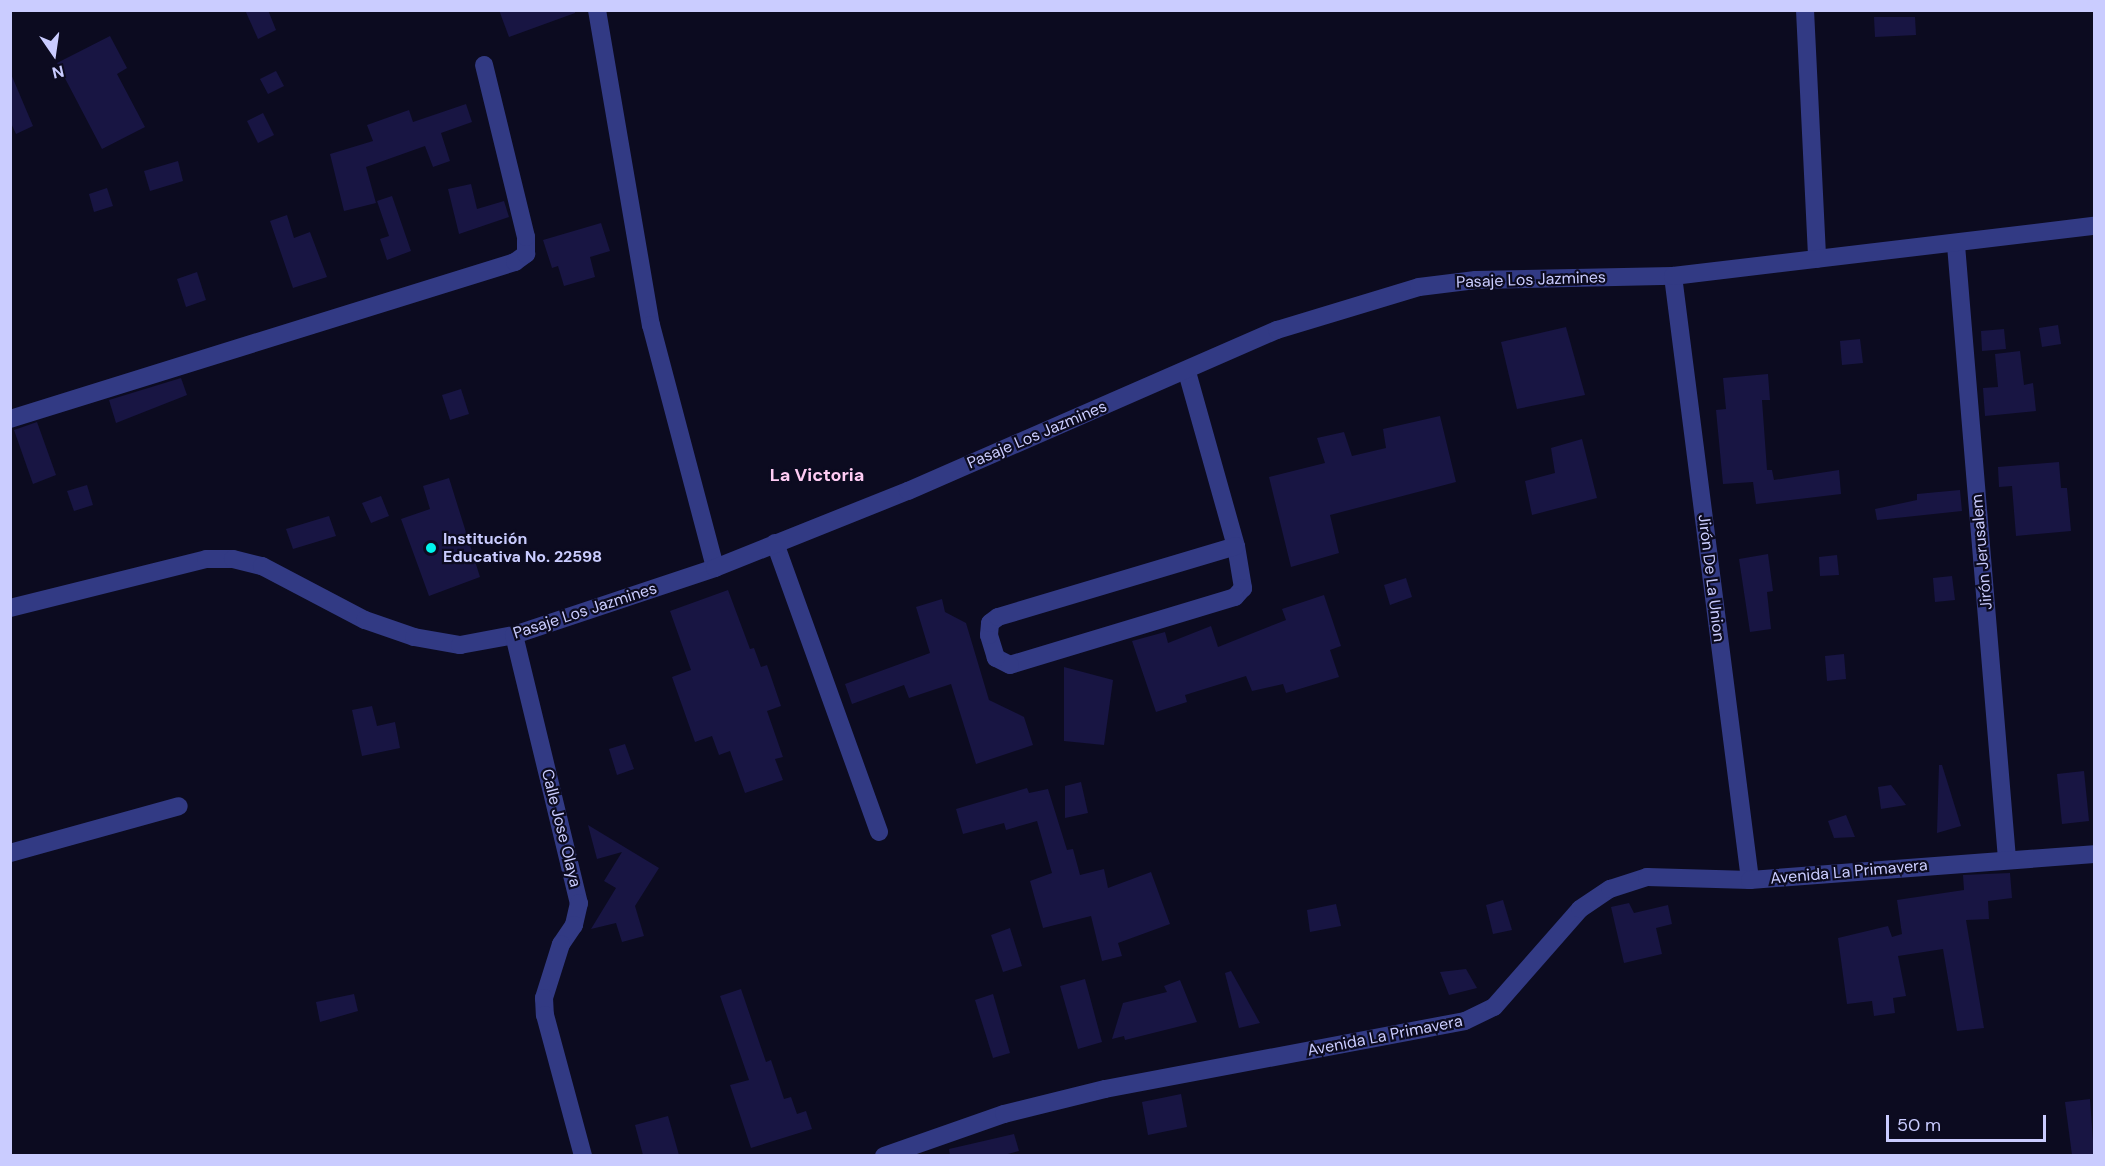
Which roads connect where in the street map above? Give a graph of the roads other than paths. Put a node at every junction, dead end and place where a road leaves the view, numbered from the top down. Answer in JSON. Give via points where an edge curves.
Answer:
{"nodes":[{"id":1,"x":597,"y":10,"type":"edge"},
{"id":2,"x":1805,"y":10,"type":"edge"},
{"id":3,"x":484,"y":65,"type":"dead end"},
{"id":4,"x":2094,"y":226,"type":"edge"},
{"id":5,"x":1956,"y":245,"type":"junction"},
{"id":6,"x":1817,"y":260,"type":"junction"},
{"id":7,"x":1673,"y":276,"type":"junction"},
{"id":8,"x":1187,"y":372,"type":"junction"},
{"id":9,"x":10,"y":419,"type":"edge"},
{"id":10,"x":775,"y":543,"type":"junction"},
{"id":11,"x":1236,"y":546,"type":"junction"},
{"id":12,"x":715,"y":568,"type":"junction"},
{"id":13,"x":10,"y":608,"type":"edge"},
{"id":14,"x":514,"y":635,"type":"junction"},
{"id":15,"x":179,"y":806,"type":"dead end"},
{"id":16,"x":879,"y":832,"type":"dead end"},
{"id":17,"x":10,"y":853,"type":"edge"},
{"id":18,"x":2094,"y":854,"type":"edge"},
{"id":19,"x":2007,"y":859,"type":"junction"},
{"id":20,"x":1750,"y":880,"type":"junction"},
{"id":21,"x":583,"y":1155,"type":"edge"},
{"id":22,"x":884,"y":1155,"type":"edge"}],
"edges":[{"from":1,"to":12,"type":"street","via":[[651,325]]},
{"from":2,"to":6,"type":"street"},
{"from":3,"to":9,"type":"street","via":[[526,237],[526,254],[515,262]]},
{"from":4,"to":5,"type":"street","name":"Pasaje Los Jazmines"},
{"from":5,"to":6,"type":"street","name":"Pasaje Los Jazmines"},
{"from":5,"to":19,"type":"street","name":"Jirón Jerusalem"},
{"from":6,"to":7,"type":"street","name":"Pasaje Los Jazmines"},
{"from":7,"to":8,"type":"street","name":"Pasaje Los Jazmines","via":[[1476,280],[1419,287],[1277,330]]},
{"from":7,"to":20,"type":"street","name":"Jirón De La Union"},
{"from":8,"to":10,"type":"street","name":"Pasaje Los Jazmines"},
{"from":8,"to":11,"type":"street"},
{"from":10,"to":12,"type":"street","name":"Pasaje Los Jazmines"},
{"from":10,"to":16,"type":"street"},
{"from":11,"to":11,"type":"street","via":[[998,616],[990,623],[989,635],[996,658],[1010,665],[1235,597],[1243,588],[1244,577]]},
{"from":12,"to":14,"type":"street","name":"Pasaje Los Jazmines"},
{"from":13,"to":14,"type":"street","name":"Pasaje Los Jazmines","via":[[206,559],[233,559],[262,566],[365,620],[414,637],[460,645]]},
{"from":14,"to":21,"type":"street","name":"Calle Jose Olaya","via":[[579,903],[544,998],[545,1015]]},
{"from":15,"to":17,"type":"street"},
{"from":18,"to":19,"type":"street","name":"Avenida La Primavera"},
{"from":19,"to":20,"type":"street","name":"Avenida La Primavera"},
{"from":20,"to":22,"type":"street","name":"Avenida La Primavera","via":[[1647,877],[1610,889],[1580,909],[1494,1007],[1465,1022],[1105,1089],[1004,1114]]}]}
